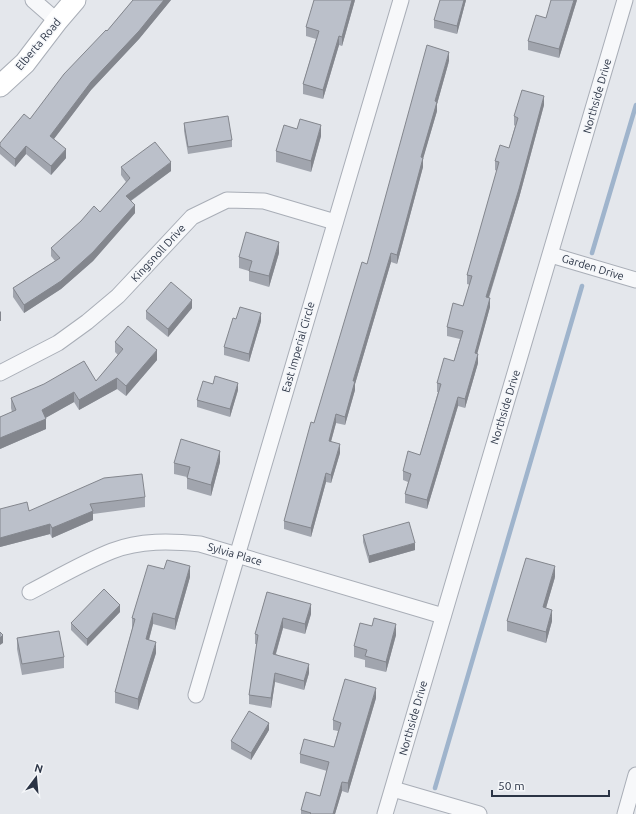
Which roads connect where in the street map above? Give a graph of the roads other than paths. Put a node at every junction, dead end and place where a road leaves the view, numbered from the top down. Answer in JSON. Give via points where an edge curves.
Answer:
{"nodes":[{"id":1,"x":33,"y":0,"type":"edge"},
{"id":2,"x":76,"y":0,"type":"edge"},
{"id":3,"x":401,"y":0,"type":"edge"},
{"id":4,"x":625,"y":0,"type":"edge"},
{"id":5,"x":56,"y":21,"type":"junction"},
{"id":6,"x":0,"y":86,"type":"edge"},
{"id":7,"x":335,"y":222,"type":"junction"},
{"id":8,"x":551,"y":255,"type":"junction"},
{"id":9,"x":636,"y":280,"type":"edge"},
{"id":10,"x":0,"y":373,"type":"edge"},
{"id":11,"x":237,"y":554,"type":"junction"},
{"id":12,"x":30,"y":592,"type":"dead end"},
{"id":13,"x":443,"y":616,"type":"junction"},
{"id":14,"x":196,"y":695,"type":"dead end"},
{"id":15,"x":636,"y":775,"type":"edge"},
{"id":16,"x":393,"y":789,"type":"junction"},
{"id":17,"x":385,"y":814,"type":"edge"},
{"id":18,"x":479,"y":814,"type":"edge"},
{"id":19,"x":625,"y":814,"type":"edge"}],
"edges":[{"from":1,"to":5,"type":"street"},
{"from":2,"to":5,"type":"street","name":"Elberta Road"},
{"from":3,"to":7,"type":"street","name":"East Imperial Circle"},
{"from":4,"to":8,"type":"street","name":"Northside Drive"},
{"from":5,"to":6,"type":"street","name":"Elberta Road","via":[[25,63]]},
{"from":7,"to":10,"type":"street","name":"Kingsnoll Drive","via":[[264,201],[227,200],[192,217],[118,296],[87,322],[58,343]]},
{"from":7,"to":11,"type":"street","name":"East Imperial Circle"},
{"from":8,"to":9,"type":"street","name":"Garden Drive"},
{"from":8,"to":13,"type":"street","name":"Northside Drive"},
{"from":11,"to":12,"type":"street","name":"Sylvia Place","via":[[200,544],[173,541],[143,544],[113,551]]},
{"from":11,"to":13,"type":"street","name":"Sylvia Place"},
{"from":11,"to":14,"type":"street","name":"East Imperial Circle"},
{"from":13,"to":16,"type":"street","name":"Northside Drive"},
{"from":15,"to":19,"type":"street"},
{"from":16,"to":17,"type":"street","name":"Northside Drive"},
{"from":16,"to":18,"type":"street"}]}
